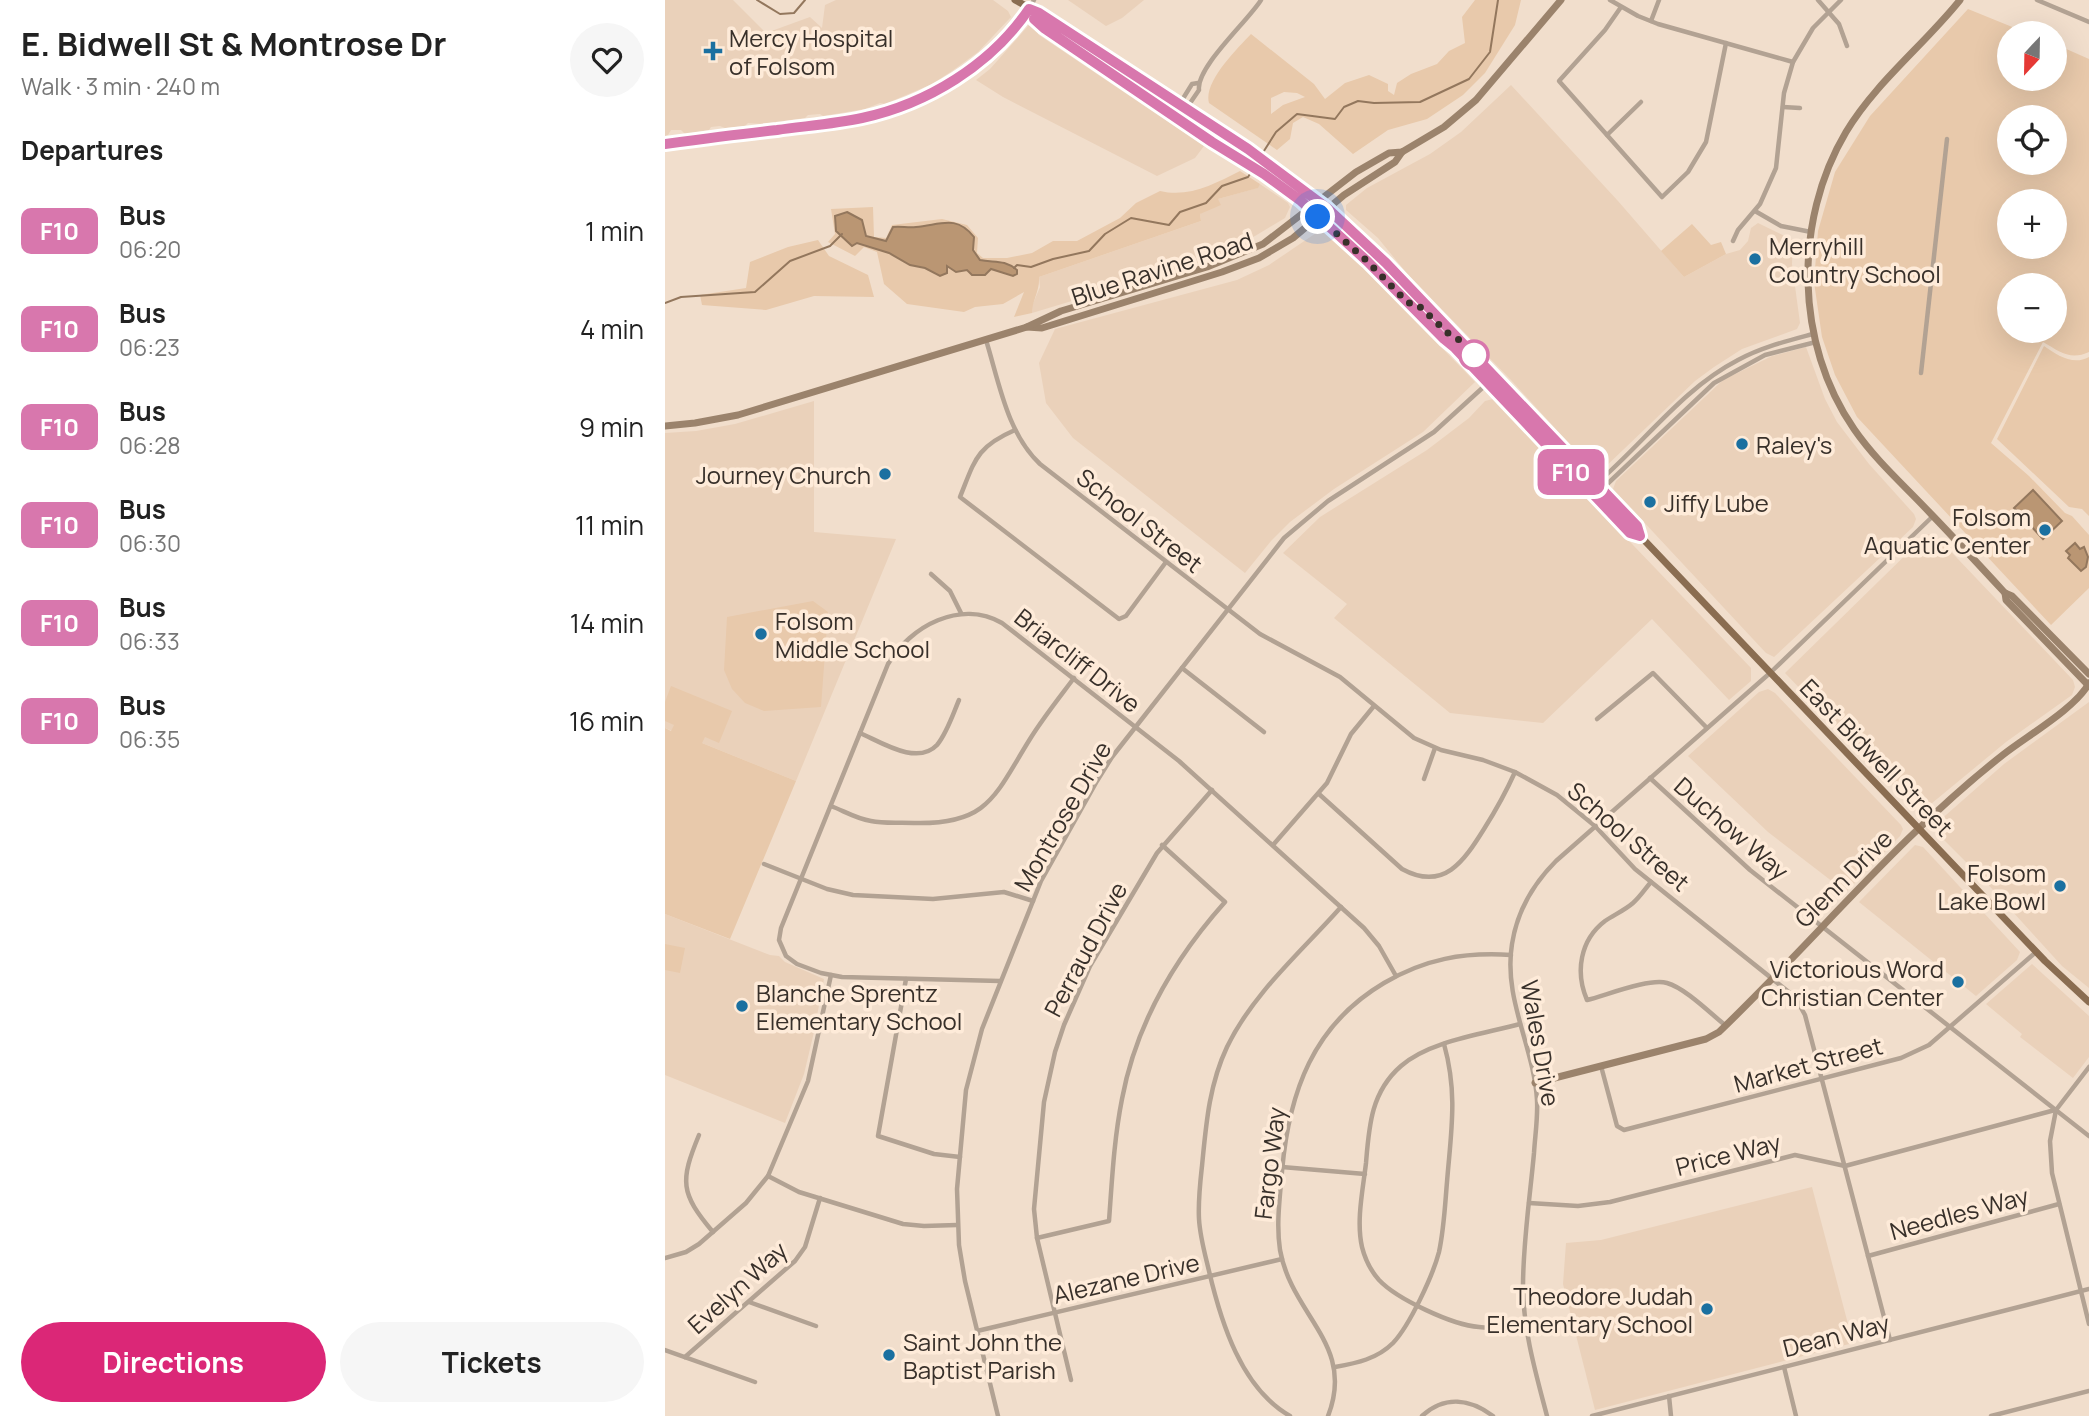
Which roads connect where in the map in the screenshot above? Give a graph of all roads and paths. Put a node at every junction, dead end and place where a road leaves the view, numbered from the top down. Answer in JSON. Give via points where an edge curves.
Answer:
{"nodes":[{"id":1,"x":1015,"y":0,"type":"edge"},
{"id":2,"x":1034,"y":0,"type":"edge"},
{"id":3,"x":1261,"y":0,"type":"edge"},
{"id":4,"x":1561,"y":0,"type":"edge"},
{"id":5,"x":1610,"y":0,"type":"edge"},
{"id":6,"x":1659,"y":0,"type":"edge"},
{"id":7,"x":1818,"y":0,"type":"edge"},
{"id":8,"x":1841,"y":0,"type":"edge"},
{"id":9,"x":1960,"y":0,"type":"edge"},
{"id":10,"x":2037,"y":0,"type":"edge"},
{"id":11,"x":1621,"y":7,"type":"junction"},
{"id":12,"x":1029,"y":9,"type":"junction"},
{"id":13,"x":1829,"y":11,"type":"junction"},
{"id":14,"x":1651,"y":21,"type":"junction"},
{"id":15,"x":2089,"y":22,"type":"edge"},
{"id":16,"x":1726,"y":43,"type":"junction"},
{"id":17,"x":1847,"y":46,"type":"dead end"},
{"id":18,"x":1793,"y":62,"type":"junction"},
{"id":19,"x":1117,"y":78,"type":"junction"},
{"id":20,"x":1198,"y":83,"type":"junction"},
{"id":21,"x":1641,"y":102,"type":"dead end"},
{"id":22,"x":1182,"y":107,"type":"junction"},
{"id":23,"x":1783,"y":107,"type":"junction"},
{"id":24,"x":1800,"y":108,"type":"dead end"},
{"id":25,"x":1176,"y":117,"type":"junction"},
{"id":26,"x":1607,"y":135,"type":"junction"},
{"id":27,"x":1947,"y":139,"type":"dead end"},
{"id":28,"x":665,"y":144,"type":"edge"},
{"id":29,"x":1251,"y":151,"type":"junction"},
{"id":30,"x":1402,"y":152,"type":"junction"},
{"id":31,"x":1318,"y":201,"type":"junction"},
{"id":32,"x":1327,"y":208,"type":"junction"},
{"id":33,"x":1309,"y":209,"type":"junction"},
{"id":34,"x":1755,"y":211,"type":"junction"},
{"id":35,"x":1318,"y":217,"type":"junction"},
{"id":36,"x":1811,"y":232,"type":"junction"},
{"id":37,"x":1733,"y":241,"type":"dead end"},
{"id":38,"x":1223,"y":260,"type":"junction"},
{"id":39,"x":1369,"y":263,"type":"junction"},
{"id":40,"x":1198,"y":280,"type":"junction"},
{"id":41,"x":1412,"y":289,"type":"junction"},
{"id":42,"x":1092,"y":302,"type":"junction"},
{"id":43,"x":1408,"y":303,"type":"junction"},
{"id":44,"x":1058,"y":323,"type":"junction"},
{"id":45,"x":1027,"y":327,"type":"junction"},
{"id":46,"x":1457,"y":338,"type":"junction"},
{"id":47,"x":1814,"y":338,"type":"junction"},
{"id":48,"x":986,"y":340,"type":"junction"},
{"id":49,"x":1921,"y":373,"type":"dead end"},
{"id":50,"x":1491,"y":380,"type":"junction"},
{"id":51,"x":665,"y":426,"type":"edge"},
{"id":52,"x":1015,"y":430,"type":"junction"},
{"id":53,"x":1547,"y":446,"type":"junction"},
{"id":54,"x":1599,"y":486,"type":"junction"},
{"id":55,"x":1933,"y":516,"type":"junction"},
{"id":56,"x":1640,"y":536,"type":"junction"},
{"id":57,"x":1166,"y":562,"type":"junction"},
{"id":58,"x":931,"y":574,"type":"dead end"},
{"id":59,"x":2005,"y":593,"type":"junction"},
{"id":60,"x":1227,"y":609,"type":"junction"},
{"id":61,"x":961,"y":613,"type":"junction"},
{"id":62,"x":1181,"y":668,"type":"junction"},
{"id":63,"x":1770,"y":673,"type":"junction"},
{"id":64,"x":2089,"y":674,"type":"edge"},
{"id":65,"x":1074,"y":678,"type":"junction"},
{"id":66,"x":2088,"y":687,"type":"edge"},
{"id":67,"x":960,"y":700,"type":"dead end"},
{"id":68,"x":1374,"y":706,"type":"junction"},
{"id":69,"x":1597,"y":719,"type":"dead end"},
{"id":70,"x":1136,"y":727,"type":"junction"},
{"id":71,"x":1707,"y":728,"type":"junction"},
{"id":72,"x":1264,"y":732,"type":"dead end"},
{"id":73,"x":860,"y":733,"type":"junction"},
{"id":74,"x":1435,"y":748,"type":"junction"},
{"id":75,"x":1515,"y":772,"type":"junction"},
{"id":76,"x":1650,"y":778,"type":"junction"},
{"id":77,"x":1424,"y":779,"type":"dead end"},
{"id":78,"x":1212,"y":790,"type":"junction"},
{"id":79,"x":1319,"y":794,"type":"junction"},
{"id":80,"x":831,"y":806,"type":"junction"},
{"id":81,"x":1595,"y":826,"type":"junction"},
{"id":82,"x":1919,"y":829,"type":"junction"},
{"id":83,"x":1162,"y":845,"type":"junction"},
{"id":84,"x":1273,"y":845,"type":"junction"},
{"id":85,"x":764,"y":864,"type":"dead end"},
{"id":86,"x":801,"y":879,"type":"junction"},
{"id":87,"x":1651,"y":882,"type":"junction"},
{"id":88,"x":1033,"y":901,"type":"junction"},
{"id":89,"x":1341,"y":907,"type":"junction"},
{"id":90,"x":1822,"y":927,"type":"junction"},
{"id":91,"x":2036,"y":952,"type":"junction"},
{"id":92,"x":1511,"y":956,"type":"junction"},
{"id":93,"x":831,"y":975,"type":"junction"},
{"id":94,"x":1397,"y":976,"type":"junction"},
{"id":95,"x":1773,"y":977,"type":"junction"},
{"id":96,"x":907,"y":979,"type":"junction"},
{"id":97,"x":1000,"y":981,"type":"junction"},
{"id":98,"x":2089,"y":1002,"type":"edge"},
{"id":99,"x":1520,"y":1024,"type":"junction"},
{"id":100,"x":1726,"y":1026,"type":"junction"},
{"id":101,"x":1950,"y":1027,"type":"junction"},
{"id":102,"x":1444,"y":1044,"type":"junction"},
{"id":103,"x":1601,"y":1066,"type":"junction"},
{"id":104,"x":2089,"y":1067,"type":"edge"},
{"id":105,"x":1822,"y":1079,"type":"junction"},
{"id":106,"x":1535,"y":1083,"type":"junction"},
{"id":107,"x":2056,"y":1110,"type":"junction"},
{"id":108,"x":699,"y":1135,"type":"dead end"},
{"id":109,"x":2089,"y":1136,"type":"edge"},
{"id":110,"x":960,"y":1157,"type":"junction"},
{"id":111,"x":1845,"y":1166,"type":"junction"},
{"id":112,"x":1282,"y":1167,"type":"junction"},
{"id":113,"x":1365,"y":1174,"type":"junction"},
{"id":114,"x":768,"y":1176,"type":"junction"},
{"id":115,"x":820,"y":1199,"type":"junction"},
{"id":116,"x":1529,"y":1203,"type":"junction"},
{"id":117,"x":2059,"y":1204,"type":"junction"},
{"id":118,"x":957,"y":1225,"type":"junction"},
{"id":119,"x":713,"y":1232,"type":"junction"},
{"id":120,"x":1037,"y":1238,"type":"junction"},
{"id":121,"x":1868,"y":1256,"type":"junction"},
{"id":122,"x":665,"y":1258,"type":"edge"},
{"id":123,"x":1282,"y":1259,"type":"junction"},
{"id":124,"x":1210,"y":1276,"type":"junction"},
{"id":125,"x":2089,"y":1289,"type":"edge"},
{"id":126,"x":2080,"y":1291,"type":"junction"},
{"id":127,"x":749,"y":1301,"type":"junction"},
{"id":128,"x":1416,"y":1304,"type":"junction"},
{"id":129,"x":1055,"y":1313,"type":"junction"},
{"id":130,"x":2089,"y":1324,"type":"edge"},
{"id":131,"x":1527,"y":1325,"type":"junction"},
{"id":132,"x":816,"y":1326,"type":"dead end"},
{"id":133,"x":977,"y":1331,"type":"junction"},
{"id":134,"x":1890,"y":1339,"type":"junction"},
{"id":135,"x":665,"y":1350,"type":"edge"},
{"id":136,"x":685,"y":1357,"type":"junction"},
{"id":137,"x":1335,"y":1367,"type":"junction"},
{"id":138,"x":1784,"y":1367,"type":"junction"},
{"id":139,"x":1071,"y":1380,"type":"dead end"},
{"id":140,"x":755,"y":1382,"type":"dead end"},
{"id":141,"x":2089,"y":1391,"type":"edge"},
{"id":142,"x":1669,"y":1396,"type":"junction"},
{"id":143,"x":998,"y":1416,"type":"edge"},
{"id":144,"x":1290,"y":1416,"type":"edge"},
{"id":145,"x":1328,"y":1416,"type":"edge"},
{"id":146,"x":1422,"y":1416,"type":"edge"},
{"id":147,"x":1493,"y":1416,"type":"edge"},
{"id":148,"x":1547,"y":1416,"type":"edge"},
{"id":149,"x":1592,"y":1416,"type":"edge"},
{"id":150,"x":1671,"y":1416,"type":"edge"},
{"id":151,"x":1796,"y":1416,"type":"edge"},
{"id":152,"x":1991,"y":1416,"type":"edge"}],
"edges":[{"from":1,"to":12,"type":"main road","name":"East Bidwell Street"},
{"from":2,"to":12,"type":"street"},
{"from":3,"to":20,"type":"street"},
{"from":4,"to":30,"type":"main road","name":"Blue Ravine Road","via":[[1476,100],[1444,127]]},
{"from":5,"to":11,"type":"street"},
{"from":6,"to":14,"type":"street"},
{"from":7,"to":13,"type":"street"},
{"from":8,"to":13,"type":"street"},
{"from":9,"to":36,"type":"main road","via":[[1868,100],[1846,132],[1826,176]]},
{"from":10,"to":15,"type":"street"},
{"from":11,"to":14,"type":"street"},
{"from":11,"to":26,"type":"street","via":[[1559,82]]},
{"from":12,"to":19,"type":"main road","name":"East Bidwell Street","via":[[1044,28]]},
{"from":12,"to":22,"type":"main road","name":"East Bidwell Street"},
{"from":12,"to":28,"type":"main road","via":[[977,65],[903,105],[838,122]]},
{"from":13,"to":17,"type":"street"},
{"from":13,"to":18,"type":"street"},
{"from":14,"to":16,"type":"street"},
{"from":16,"to":18,"type":"street"},
{"from":16,"to":26,"type":"street","via":[[1706,142],[1688,172],[1661,197]]},
{"from":18,"to":23,"type":"street"},
{"from":19,"to":22,"type":"main road","via":[[1133,81],[1171,106]]},
{"from":19,"to":25,"type":"main road","name":"East Bidwell Street"},
{"from":20,"to":22,"type":"street","via":[[1199,90]]},
{"from":20,"to":22,"type":"street","via":[[1192,84]]},
{"from":21,"to":26,"type":"street"},
{"from":22,"to":29,"type":"main road","name":"East Bidwell Street"},
{"from":23,"to":24,"type":"street"},
{"from":23,"to":34,"type":"street","via":[[1776,168]]},
{"from":25,"to":29,"type":"main road","via":[[1182,115],[1222,141]]},
{"from":25,"to":33,"type":"main road","name":"East Bidwell Street"},
{"from":27,"to":49,"type":"street"},
{"from":29,"to":31,"type":"main road","name":"East Bidwell Street"},
{"from":30,"to":31,"type":"main road","name":"Blue Ravine Road","via":[[1375,160]]},
{"from":30,"to":32,"type":"main road","name":"Blue Ravine Road","via":[[1395,162]]},
{"from":31,"to":32,"type":"main road","name":"East Bidwell Street"},
{"from":31,"to":33,"type":"main road","name":"Blue Ravine Road"},
{"from":32,"to":35,"type":"main road","name":"Blue Ravine Road"},
{"from":32,"to":41,"type":"main road","name":"East Bidwell Street"},
{"from":33,"to":35,"type":"main road","name":"East Bidwell Street"},
{"from":33,"to":38,"type":"main road","name":"Blue Ravine Road","via":[[1263,244]]},
{"from":34,"to":36,"type":"street","via":[[1781,226]]},
{"from":34,"to":37,"type":"street"},
{"from":35,"to":39,"type":"main road","name":"East Bidwell Street"},
{"from":35,"to":40,"type":"main road","name":"Blue Ravine Road","via":[[1259,258]]},
{"from":36,"to":47,"type":"main road","via":[[1808,284]]},
{"from":38,"to":40,"type":"main road","via":[[1217,270]]},
{"from":38,"to":42,"type":"main road","name":"Blue Ravine Road"},
{"from":39,"to":41,"type":"main road","via":[[1405,293]]},
{"from":39,"to":43,"type":"main road","name":"East Bidwell Street"},
{"from":40,"to":44,"type":"main road","name":"Blue Ravine Road"},
{"from":41,"to":46,"type":"main road","name":"East Bidwell Street"},
{"from":42,"to":44,"type":"main road","via":[[1059,318]]},
{"from":42,"to":45,"type":"main road","name":"Blue Ravine Road"},
{"from":43,"to":46,"type":"main road","via":[[1416,303]]},
{"from":43,"to":50,"type":"main road","name":"East Bidwell Street"},
{"from":44,"to":45,"type":"main road","name":"Blue Ravine Road"},
{"from":45,"to":48,"type":"main road","name":"Blue Ravine Road"},
{"from":46,"to":50,"type":"main road","name":"East Bidwell Street"},
{"from":47,"to":54,"type":"street","via":[[1765,355],[1714,383]]},
{"from":47,"to":55,"type":"main road","via":[[1826,376],[1852,427]]},
{"from":48,"to":51,"type":"main road","name":"Blue Ravine Road","via":[[738,415]]},
{"from":48,"to":52,"type":"street","name":"School Street"},
{"from":50,"to":53,"type":"main road","name":"East Bidwell Street"},
{"from":50,"to":54,"type":"main road","name":"East Bidwell Street"},
{"from":50,"to":60,"type":"street","name":"Montrose Drive","via":[[1422,441],[1298,524]]},
{"from":52,"to":57,"type":"street","name":"School Street","via":[[1039,464]]},
{"from":52,"to":57,"type":"street","via":[[989,442],[979,453],[960,497],[1120,620]]},
{"from":53,"to":54,"type":"main road","via":[[1558,450],[1591,484]]},
{"from":53,"to":56,"type":"main road","name":"East Bidwell Street","via":[[1630,533]]},
{"from":54,"to":56,"type":"main road","name":"East Bidwell Street","via":[[1637,526]]},
{"from":55,"to":59,"type":"main road"},
{"from":55,"to":63,"type":"street","name":"Wales Drive"},
{"from":56,"to":63,"type":"main road","name":"East Bidwell Street"},
{"from":57,"to":60,"type":"street","name":"School Street"},
{"from":58,"to":61,"type":"street","via":[[950,590]]},
{"from":59,"to":64,"type":"main road"},
{"from":59,"to":66,"type":"main road","via":[[2006,600]]},
{"from":60,"to":62,"type":"street","name":"Montrose Drive"},
{"from":60,"to":68,"type":"street","name":"School Street","via":[[1276,644],[1340,677]]},
{"from":61,"to":65,"type":"street","name":"Briarcliff Drive","via":[[995,619]]},
{"from":61,"to":73,"type":"street","via":[[942,619],[899,649],[888,664]]},
{"from":62,"to":70,"type":"street","name":"Montrose Drive"},
{"from":62,"to":72,"type":"street"},
{"from":63,"to":71,"type":"street","name":"Wales Drive"},
{"from":63,"to":82,"type":"main road","name":"East Bidwell Street"},
{"from":65,"to":70,"type":"street","name":"Briarcliff Drive"},
{"from":65,"to":80,"type":"street","via":[[1034,732],[1001,789],[968,815],[941,823],[877,822]]},
{"from":66,"to":82,"type":"main road","name":"Glenn Drive","via":[[1944,803]]},
{"from":67,"to":73,"type":"street","via":[[940,741],[923,753],[906,752]]},
{"from":68,"to":74,"type":"street","name":"School Street","via":[[1405,732]]},
{"from":68,"to":79,"type":"street","via":[[1351,734]]},
{"from":69,"to":71,"type":"street","via":[[1653,673]]},
{"from":70,"to":78,"type":"street","name":"Briarcliff Drive"},
{"from":70,"to":88,"type":"street","name":"Montrose Drive","via":[[1097,781]]},
{"from":71,"to":76,"type":"street","name":"Wales Drive"},
{"from":73,"to":80,"type":"street"},
{"from":74,"to":75,"type":"street","name":"School Street"},
{"from":74,"to":77,"type":"street"},
{"from":75,"to":79,"type":"street","via":[[1466,858],[1436,876],[1402,869]]},
{"from":75,"to":81,"type":"street","name":"School Street","via":[[1557,794]]},
{"from":76,"to":81,"type":"street","name":"Wales Drive"},
{"from":76,"to":90,"type":"street","name":"Duchow Way","via":[[1728,851]]},
{"from":78,"to":83,"type":"street","name":"Perraud Drive"},
{"from":78,"to":84,"type":"street","name":"Briarcliff Drive"},
{"from":79,"to":84,"type":"street"},
{"from":80,"to":86,"type":"street"},
{"from":81,"to":87,"type":"street","name":"School Street"},
{"from":81,"to":92,"type":"street","name":"Wales Drive","via":[[1549,868],[1531,893],[1515,930]]},
{"from":82,"to":90,"type":"main road","name":"Glenn Drive"},
{"from":82,"to":91,"type":"main road","name":"East Bidwell Street"},
{"from":83,"to":120,"type":"street","name":"Perraud Drive","via":[[1090,966],[1061,1034],[1043,1114],[1034,1209]]},
{"from":83,"to":120,"type":"street","via":[[1225,902],[1172,971],[1139,1039],[1119,1113],[1109,1221]]},
{"from":84,"to":89,"type":"street","name":"Briarcliff Drive"},
{"from":85,"to":86,"type":"street"},
{"from":86,"to":88,"type":"street","via":[[863,897],[933,899],[1004,892]]},
{"from":86,"to":93,"type":"street","via":[[781,928],[780,945],[793,961]]},
{"from":87,"to":95,"type":"street","name":"School Street"},
{"from":87,"to":100,"type":"street","via":[[1587,943],[1580,975],[1587,1000],[1665,982]]},
{"from":88,"to":97,"type":"street","name":"Montrose Drive"},
{"from":89,"to":94,"type":"street","name":"Briarcliff Drive","via":[[1372,937]]},
{"from":89,"to":124,"type":"street","via":[[1248,1011],[1216,1074],[1206,1121],[1199,1200]]},
{"from":90,"to":95,"type":"main road","name":"Glenn Drive"},
{"from":90,"to":101,"type":"street","name":"Duchow Way"},
{"from":91,"to":98,"type":"main road","name":"East Bidwell Street"},
{"from":91,"to":101,"type":"street","name":"Market Street"},
{"from":92,"to":94,"type":"street","name":"Fargo Way","via":[[1453,956]]},
{"from":92,"to":99,"type":"street","name":"Wales Drive","via":[[1511,986]]},
{"from":93,"to":96,"type":"street"},
{"from":93,"to":114,"type":"street","via":[[808,1081]]},
{"from":94,"to":112,"type":"street","name":"Fargo Way","via":[[1355,1004],[1315,1052],[1293,1102]]},
{"from":95,"to":100,"type":"main road","name":"Glenn Drive"},
{"from":95,"to":105,"type":"street","name":"School Street","via":[[1802,1007]]},
{"from":96,"to":97,"type":"street"},
{"from":96,"to":110,"type":"street","via":[[878,1136],[934,1154]]},
{"from":97,"to":110,"type":"street","name":"Montrose Drive","via":[[971,1067]]},
{"from":99,"to":102,"type":"street"},
{"from":99,"to":106,"type":"street","name":"Wales Drive"},
{"from":100,"to":103,"type":"main road","name":"Glenn Drive","via":[[1706,1039]]},
{"from":101,"to":105,"type":"street","name":"Market Street","via":[[1911,1055]]},
{"from":101,"to":107,"type":"street","name":"Duchow Way"},
{"from":102,"to":113,"type":"street","via":[[1408,1060],[1379,1093],[1371,1116]]},
{"from":102,"to":128,"type":"street","via":[[1454,1096],[1442,1236],[1434,1269]]},
{"from":103,"to":105,"type":"street","name":"Market Street","via":[[1617,1126],[1624,1130]]},
{"from":103,"to":106,"type":"main road","name":"Glenn Drive"},
{"from":104,"to":107,"type":"street"},
{"from":105,"to":111,"type":"street","name":"School Street"},
{"from":106,"to":116,"type":"street","name":"Wales Drive","via":[[1537,1115]]},
{"from":107,"to":109,"type":"street","name":"Duchow Way"},
{"from":107,"to":111,"type":"street","name":"Price Way"},
{"from":107,"to":117,"type":"street","via":[[2049,1152]]},
{"from":108,"to":119,"type":"street","via":[[687,1167],[687,1191],[696,1212]]},
{"from":110,"to":118,"type":"street","name":"Montrose Drive"},
{"from":111,"to":116,"type":"street","name":"Price Way","via":[[1795,1155],[1610,1202],[1578,1206]]},
{"from":111,"to":121,"type":"street","name":"School Street"},
{"from":112,"to":113,"type":"street"},
{"from":112,"to":123,"type":"street","name":"Fargo Way","via":[[1278,1215]]},
{"from":113,"to":128,"type":"street","via":[[1360,1230],[1365,1259],[1386,1287]]},
{"from":114,"to":115,"type":"street"},
{"from":114,"to":119,"type":"street"},
{"from":115,"to":118,"type":"street","via":[[911,1225]]},
{"from":115,"to":127,"type":"street","name":"Evelyn Way","via":[[802,1252]]},
{"from":116,"to":131,"type":"street","name":"Wales Drive","via":[[1523,1284]]},
{"from":117,"to":121,"type":"street","name":"Needles Way"},
{"from":117,"to":126,"type":"street"},
{"from":118,"to":133,"type":"street","name":"Montrose Drive"},
{"from":119,"to":122,"type":"street","via":[[691,1249]]},
{"from":120,"to":129,"type":"street","name":"Perraud Drive"},
{"from":121,"to":134,"type":"street","name":"School Street"},
{"from":123,"to":124,"type":"street","name":"Alezane Drive"},
{"from":123,"to":137,"type":"street","name":"Fargo Way"},
{"from":124,"to":129,"type":"street","name":"Alezane Drive"},
{"from":124,"to":144,"type":"street","via":[[1224,1330],[1239,1359],[1267,1398]]},
{"from":125,"to":126,"type":"street","name":"Dean Way"},
{"from":126,"to":130,"type":"street"},
{"from":126,"to":134,"type":"street","name":"Dean Way"},
{"from":127,"to":132,"type":"street"},
{"from":127,"to":136,"type":"street","name":"Evelyn Way"},
{"from":128,"to":131,"type":"street","via":[[1467,1325]]},
{"from":128,"to":137,"type":"street","via":[[1387,1349],[1370,1359]]},
{"from":129,"to":133,"type":"street","name":"Alezane Drive"},
{"from":129,"to":139,"type":"street","name":"Perraud Drive"},
{"from":131,"to":148,"type":"street","name":"Wales Drive"},
{"from":133,"to":143,"type":"street","name":"Montrose Drive"},
{"from":134,"to":138,"type":"street","name":"Dean Way"},
{"from":135,"to":136,"type":"street"},
{"from":136,"to":140,"type":"street"},
{"from":137,"to":145,"type":"street","name":"Fargo Way","via":[[1335,1393]]},
{"from":138,"to":142,"type":"street","name":"Dean Way"},
{"from":138,"to":151,"type":"street"},
{"from":141,"to":152,"type":"street"},
{"from":142,"to":149,"type":"street","name":"Dean Way"},
{"from":142,"to":150,"type":"street"},
{"from":146,"to":147,"type":"street","via":[[1455,1401],[1475,1405]]}]}
